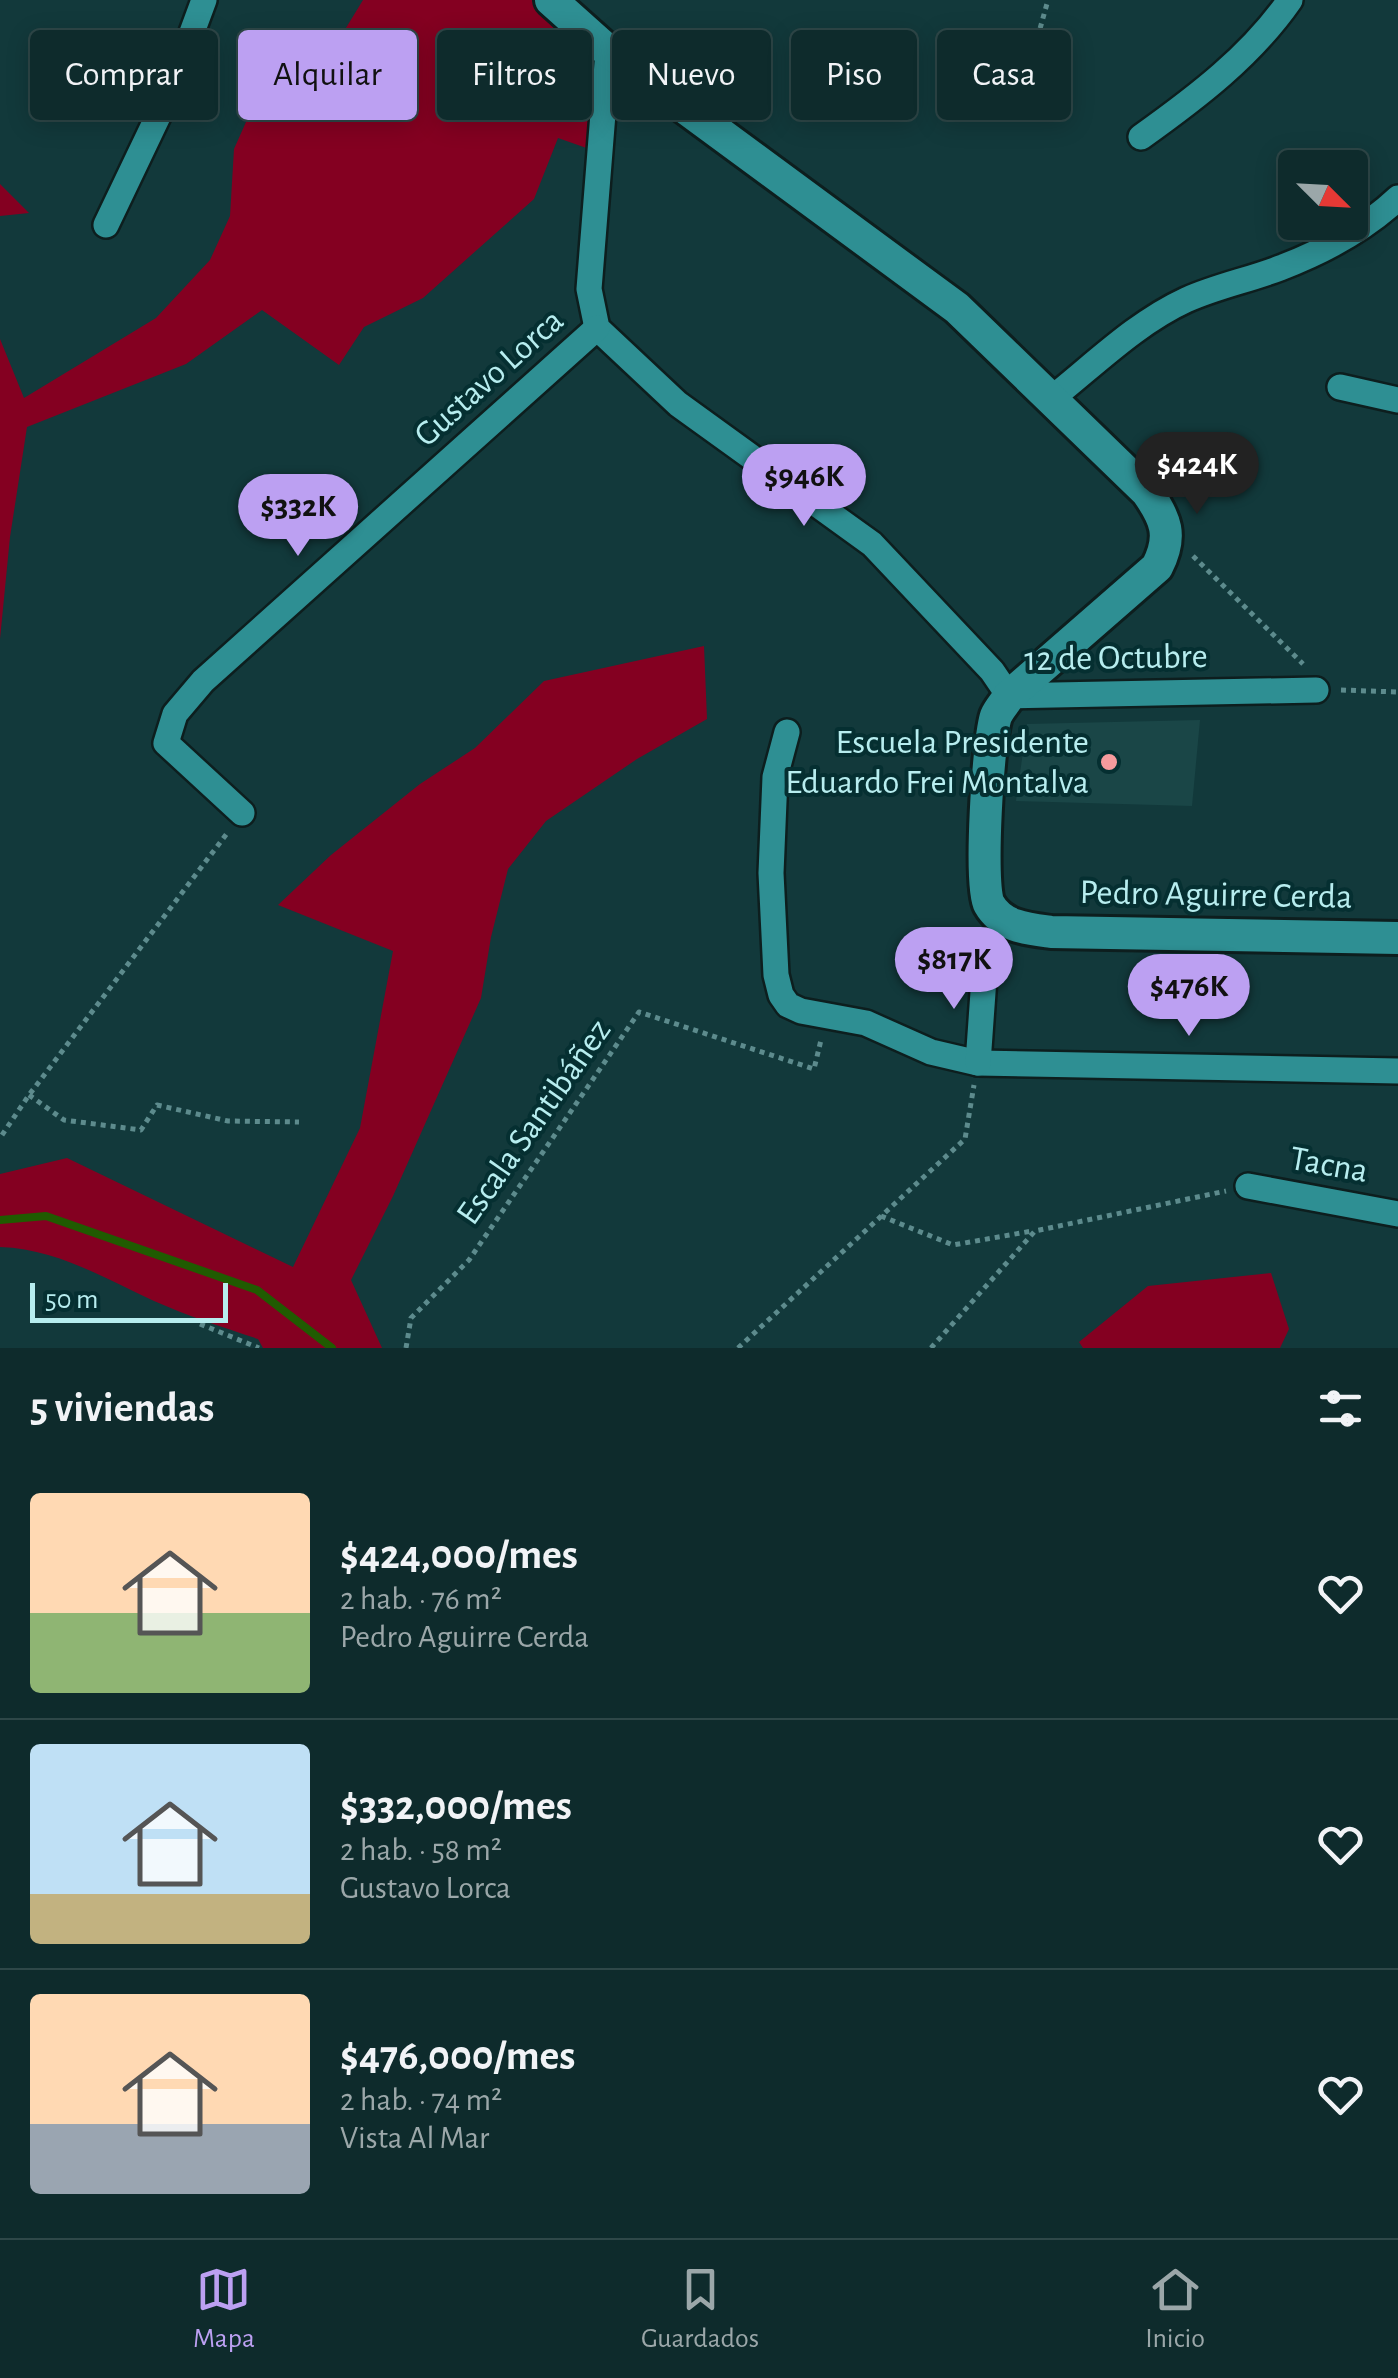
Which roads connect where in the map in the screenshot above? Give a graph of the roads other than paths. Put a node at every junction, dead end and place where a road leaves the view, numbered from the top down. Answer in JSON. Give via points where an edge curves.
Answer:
{"nodes":[{"id":1,"x":204,"y":0,"type":"edge"},
{"id":2,"x":551,"y":0,"type":"edge"},
{"id":3,"x":1290,"y":0,"type":"edge"},
{"id":4,"x":608,"y":51,"type":"junction"},
{"id":5,"x":1142,"y":136,"type":"dead end"},
{"id":6,"x":1398,"y":198,"type":"edge"},
{"id":7,"x":106,"y":225,"type":"dead end"},
{"id":8,"x":596,"y":328,"type":"junction"},
{"id":9,"x":1340,"y":387,"type":"dead end"},
{"id":10,"x":1051,"y":399,"type":"junction"},
{"id":11,"x":1398,"y":400,"type":"edge"},
{"id":12,"x":1316,"y":690,"type":"road end"},
{"id":13,"x":1009,"y":696,"type":"junction"},
{"id":14,"x":787,"y":732,"type":"dead end"},
{"id":15,"x":242,"y":814,"type":"road end"},
{"id":16,"x":1398,"y":938,"type":"edge"},
{"id":17,"x":984,"y":964,"type":"dead end"},
{"id":18,"x":978,"y":1062,"type":"junction"},
{"id":19,"x":1398,"y":1071,"type":"edge"},
{"id":20,"x":1248,"y":1186,"type":"road end"},
{"id":21,"x":1398,"y":1214,"type":"edge"}],
"edges":[{"from":1,"to":7,"type":"street"},
{"from":2,"to":4,"type":"street"},
{"from":3,"to":5,"type":"street","via":[[1201,94]]},
{"from":4,"to":8,"type":"street","via":[[589,289]]},
{"from":4,"to":10,"type":"street","via":[[957,308]]},
{"from":6,"to":10,"type":"street","via":[[1281,268],[1184,301]]},
{"from":8,"to":13,"type":"street","name":"12 de Octubre","via":[[678,404],[872,544]]},
{"from":8,"to":15,"type":"street","name":"Gustavo Lorca","via":[[202,682],[175,714],[166,743]]},
{"from":9,"to":11,"type":"street"},
{"from":10,"to":13,"type":"street","name":"Pedro Aguirre Cerda","via":[[1147,492],[1168,532],[1166,550],[1157,566]]},
{"from":12,"to":13,"type":"street","name":"12 de Octubre"},
{"from":13,"to":16,"type":"street","name":"Pedro Aguirre Cerda","via":[[992,736],[986,803],[986,901],[1000,918],[1051,932]]},
{"from":14,"to":18,"type":"street","via":[[776,777],[771,873],[781,994],[801,1011],[866,1022],[931,1052]]},
{"from":17,"to":18,"type":"street"},
{"from":18,"to":19,"type":"street"},
{"from":20,"to":21,"type":"street","name":"Tacna"}]}
